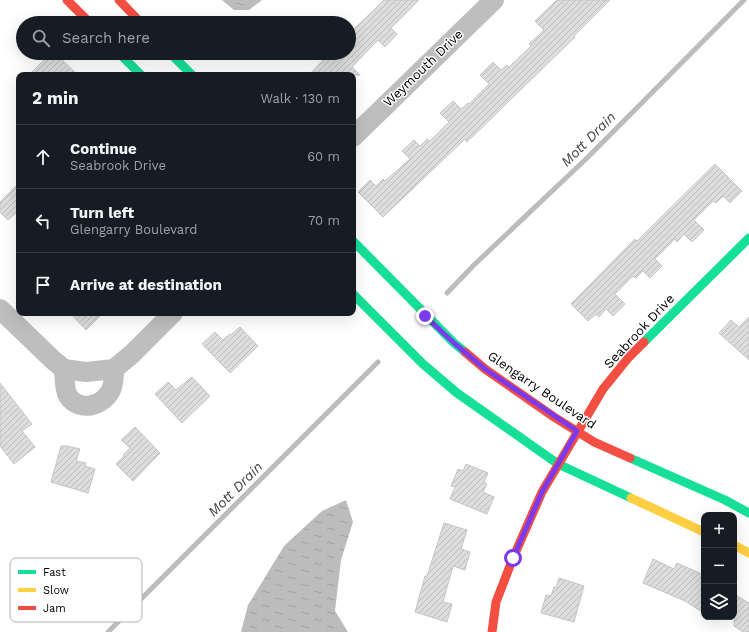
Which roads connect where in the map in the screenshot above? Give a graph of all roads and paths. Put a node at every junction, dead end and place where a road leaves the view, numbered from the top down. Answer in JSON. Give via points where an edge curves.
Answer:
{"nodes":[{"id":1,"x":68,"y":0,"type":"edge"},
{"id":2,"x":119,"y":0,"type":"edge"},
{"id":3,"x":494,"y":0,"type":"edge"},
{"id":4,"x":83,"y":16,"type":"edge"},
{"id":5,"x":134,"y":16,"type":"edge"},
{"id":6,"x":126,"y":60,"type":"edge"},
{"id":7,"x":177,"y":60,"type":"edge"},
{"id":8,"x":137,"y":72,"type":"edge"},
{"id":9,"x":189,"y":72,"type":"edge"},
{"id":10,"x":356,"y":134,"type":"edge"},
{"id":11,"x":749,"y":238,"type":"edge"},
{"id":12,"x":356,"y":244,"type":"edge"},
{"id":13,"x":356,"y":297,"type":"edge"},
{"id":14,"x":0,"y":309,"type":"edge"},
{"id":15,"x":170,"y":316,"type":"edge"},
{"id":16,"x":64,"y":368,"type":"junction"},
{"id":17,"x":114,"y":369,"type":"junction"},
{"id":18,"x":577,"y":431,"type":"junction"},
{"id":19,"x":558,"y":464,"type":"junction"},
{"id":20,"x":749,"y":513,"type":"edge"},
{"id":21,"x":701,"y":531,"type":"edge"},
{"id":22,"x":737,"y":547,"type":"edge"},
{"id":23,"x":749,"y":553,"type":"edge"},
{"id":24,"x":492,"y":632,"type":"edge"}],
"edges":[{"from":1,"to":4,"type":"street"},
{"from":2,"to":5,"type":"street"},
{"from":3,"to":10,"type":"street","name":"Weymouth Drive"},
{"from":6,"to":8,"type":"street"},
{"from":7,"to":9,"type":"street"},
{"from":11,"to":18,"type":"street","name":"Seabrook Drive","via":[[629,357],[603,389]]},
{"from":12,"to":18,"type":"street","name":"Glengarry Boulevard","via":[[454,343],[485,369]]},
{"from":13,"to":19,"type":"street","via":[[404,346],[451,388]]},
{"from":14,"to":16,"type":"street"},
{"from":15,"to":17,"type":"street"},
{"from":16,"to":17,"type":"street","via":[[86,372]]},
{"from":16,"to":17,"type":"street","via":[[68,396],[76,404],[90,407],[107,397],[112,388]]},
{"from":18,"to":19,"type":"street","name":"Seabrook Drive"},
{"from":18,"to":20,"type":"street","name":"Glengarry Boulevard","via":[[594,442]]},
{"from":19,"to":21,"type":"street"},
{"from":19,"to":24,"type":"street","name":"Seabrook Drive","via":[[542,492],[513,558],[496,602]]},
{"from":22,"to":23,"type":"street"}]}
